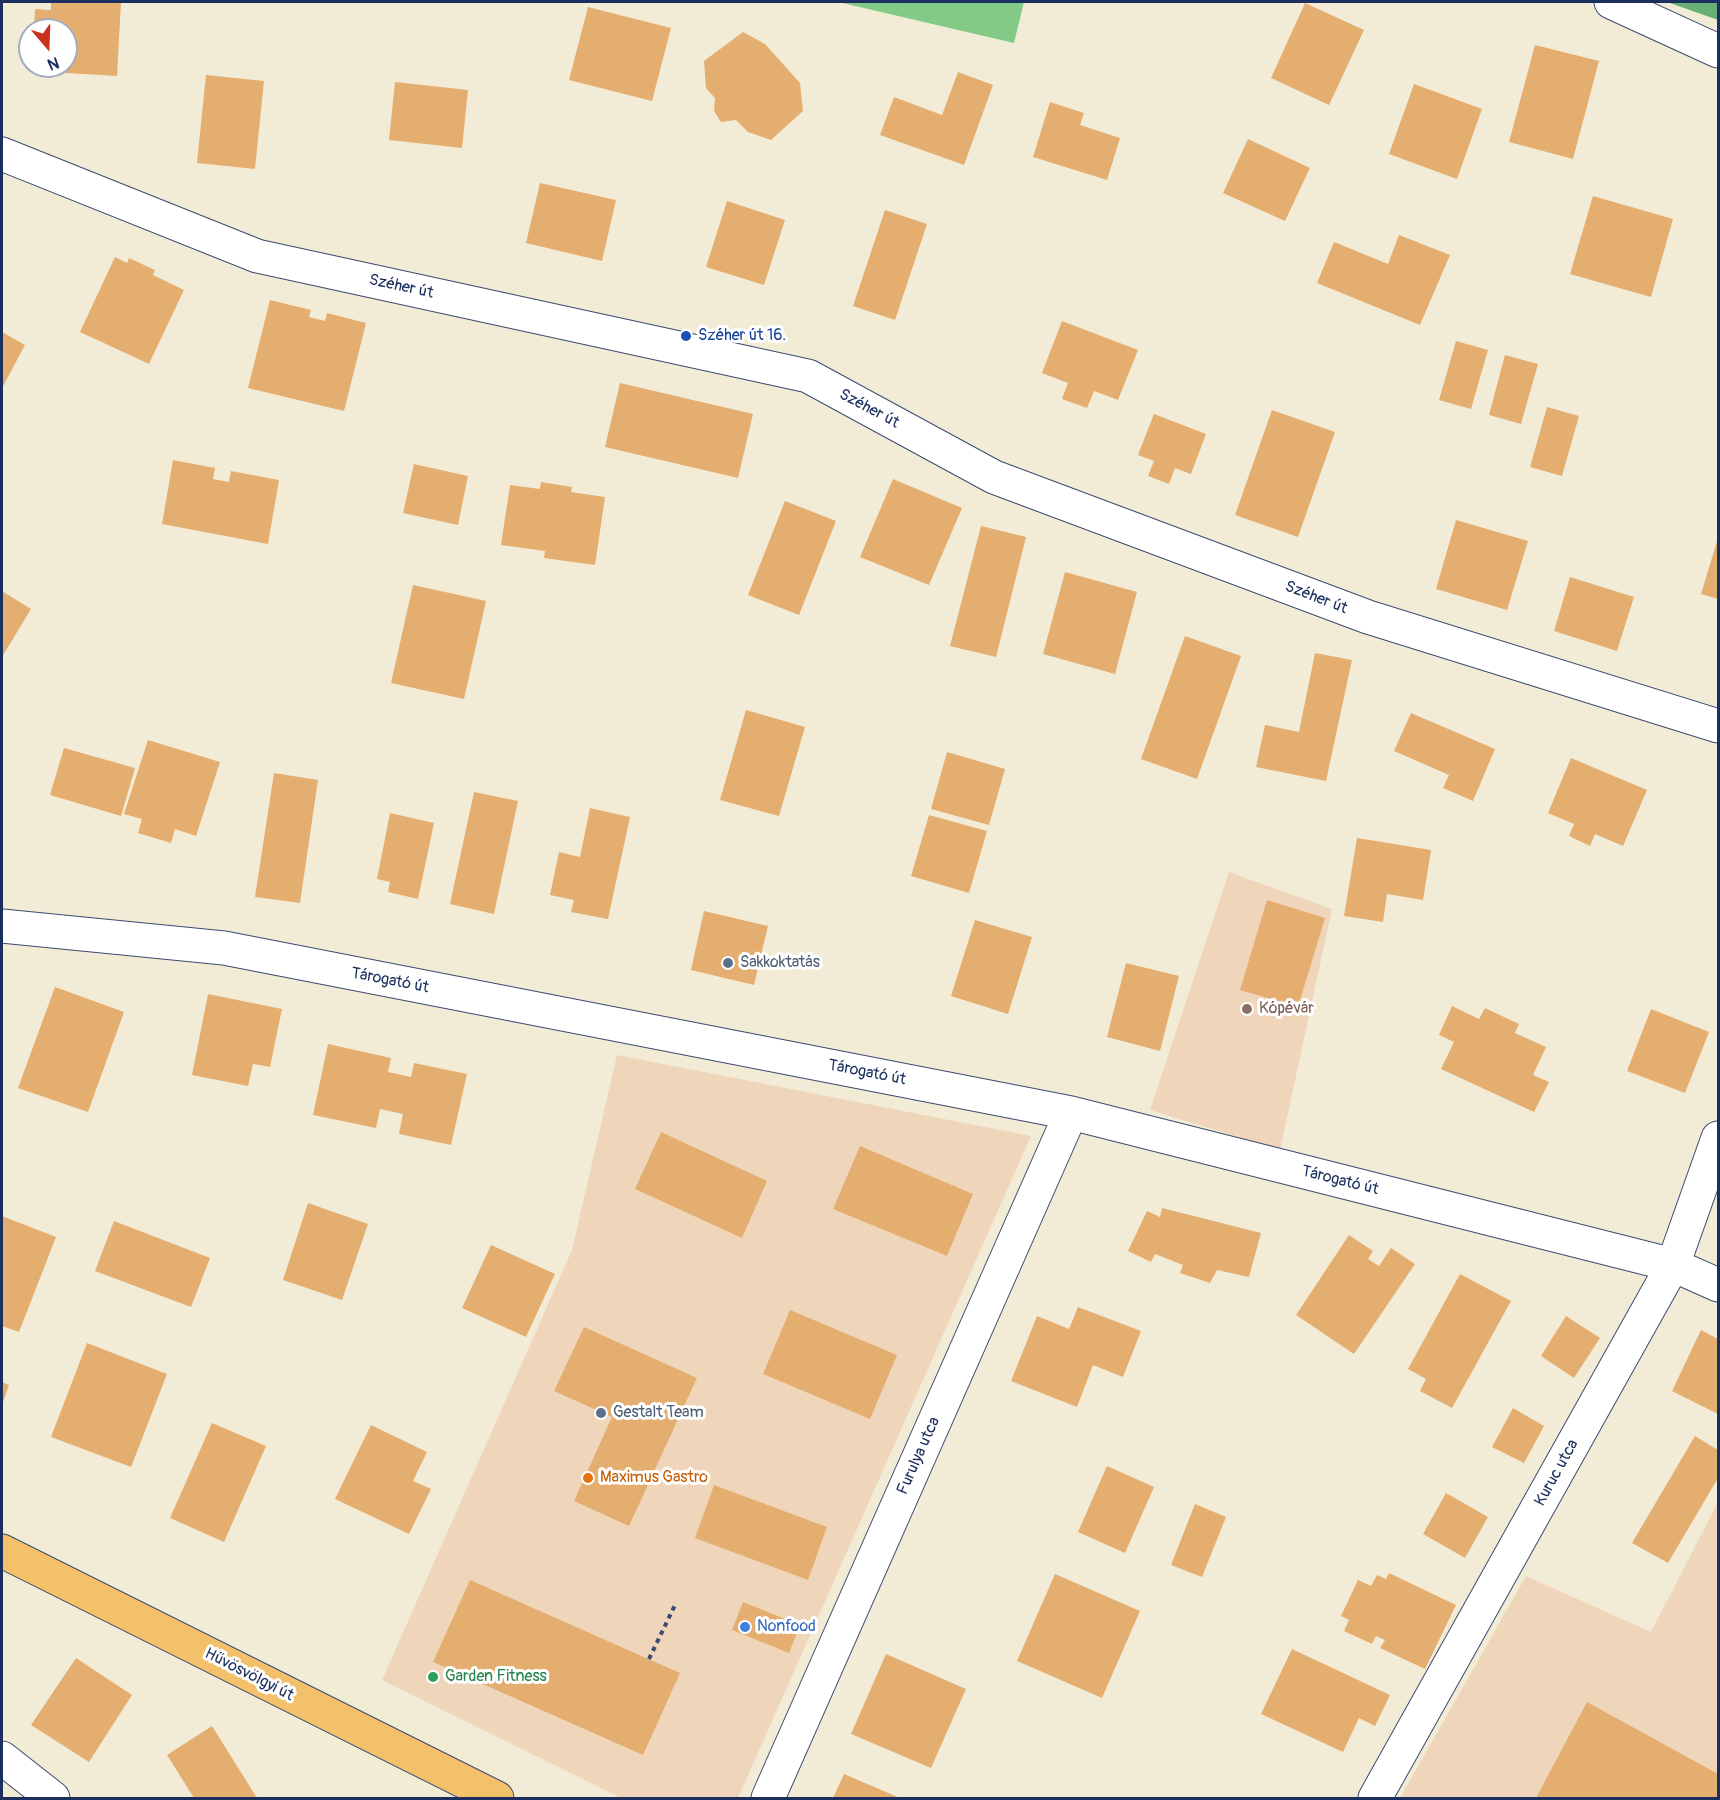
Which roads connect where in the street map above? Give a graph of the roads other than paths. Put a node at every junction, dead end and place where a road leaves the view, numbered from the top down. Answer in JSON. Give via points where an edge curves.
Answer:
{"nodes":[{"id":1,"x":1611,"y":2,"type":"edge"},
{"id":2,"x":1719,"y":51,"type":"edge"},
{"id":3,"x":2,"y":154,"type":"edge"},
{"id":4,"x":1719,"y":726,"type":"edge"},
{"id":5,"x":2,"y":926,"type":"edge"},
{"id":6,"x":1071,"y":1113,"type":"junction"},
{"id":7,"x":1719,"y":1138,"type":"edge"},
{"id":8,"x":1673,"y":1265,"type":"junction"},
{"id":9,"x":1719,"y":1284,"type":"edge"},
{"id":10,"x":2,"y":1551,"type":"edge"},
{"id":11,"x":2,"y":1758,"type":"edge"},
{"id":12,"x":53,"y":1798,"type":"edge"},
{"id":13,"x":497,"y":1798,"type":"edge"},
{"id":14,"x":768,"y":1798,"type":"edge"},
{"id":15,"x":1375,"y":1798,"type":"edge"}],
"edges":[{"from":1,"to":2,"type":"street"},
{"from":3,"to":4,"type":"street","name":"Széher út","via":[[257,256],[808,376],[994,477],[1368,617]]},
{"from":5,"to":6,"type":"street","name":"Tárogató út","via":[[224,948]]},
{"from":6,"to":8,"type":"street","name":"Tárogató út"},
{"from":6,"to":14,"type":"street","name":"Furulya utca"},
{"from":7,"to":8,"type":"street","name":"Kuruc utca"},
{"from":8,"to":9,"type":"street","name":"Tárogató út"},
{"from":8,"to":15,"type":"street","name":"Kuruc utca"},
{"from":10,"to":13,"type":"main road","name":"Hűvösvölgyi út"},
{"from":11,"to":12,"type":"street"}]}
